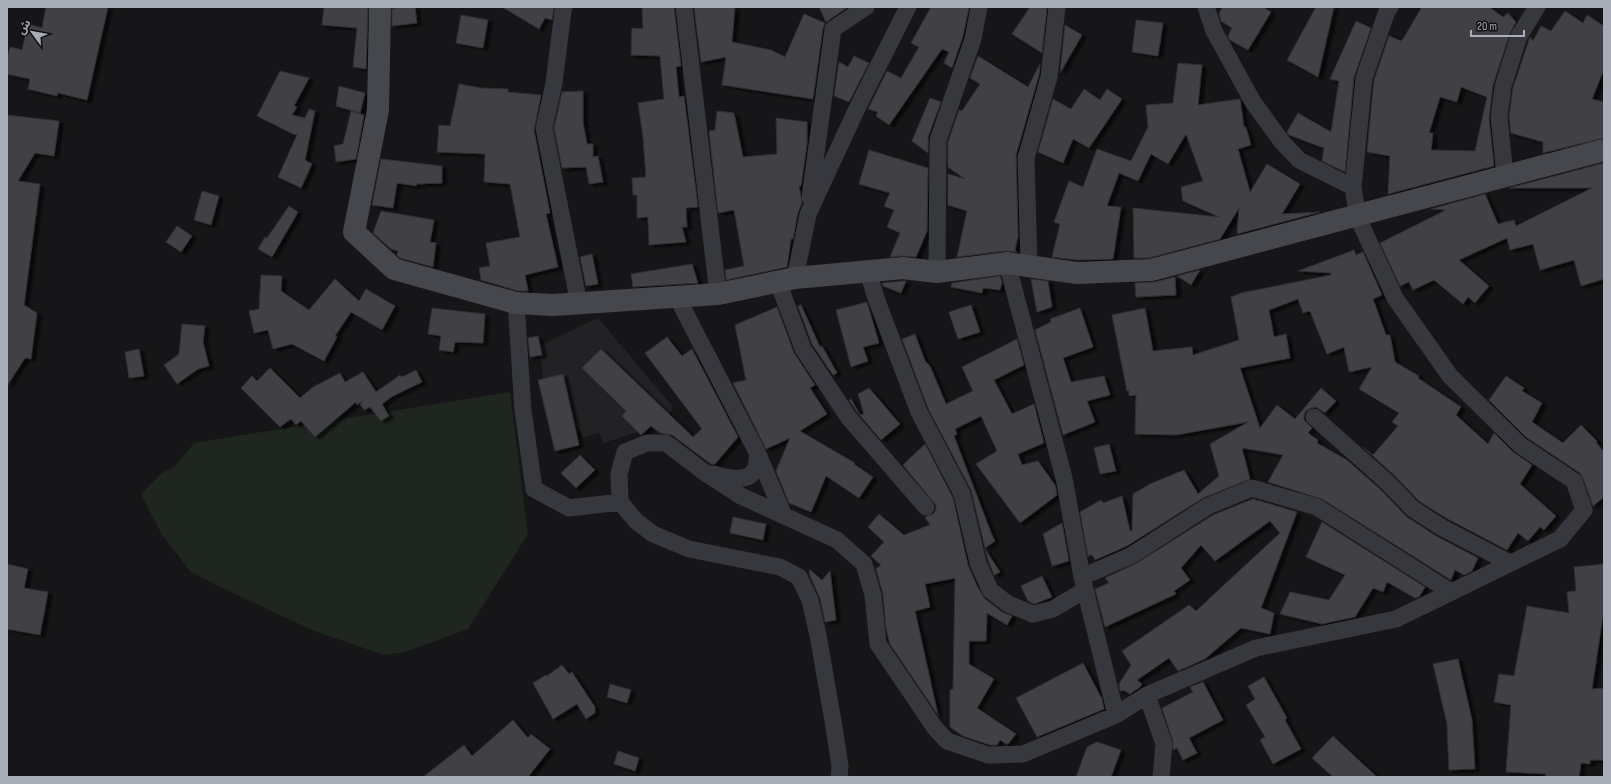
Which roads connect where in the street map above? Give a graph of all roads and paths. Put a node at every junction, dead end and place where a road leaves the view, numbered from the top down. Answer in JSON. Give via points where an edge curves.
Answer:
{"nodes":[{"id":1,"x":380,"y":7,"type":"edge"},
{"id":2,"x":564,"y":7,"type":"edge"},
{"id":3,"x":684,"y":7,"type":"edge"},
{"id":4,"x":866,"y":7,"type":"edge"},
{"id":5,"x":908,"y":7,"type":"edge"},
{"id":6,"x":979,"y":7,"type":"edge"},
{"id":7,"x":1058,"y":7,"type":"edge"},
{"id":8,"x":1206,"y":7,"type":"edge"},
{"id":9,"x":1390,"y":7,"type":"edge"},
{"id":10,"x":1537,"y":7,"type":"edge"},
{"id":11,"x":1604,"y":150,"type":"edge"},
{"id":12,"x":1505,"y":176,"type":"junction"},
{"id":13,"x":1354,"y":186,"type":"junction"},
{"id":14,"x":808,"y":214,"type":"junction"},
{"id":15,"x":1358,"y":215,"type":"junction"},
{"id":16,"x":1007,"y":263,"type":"junction"},
{"id":17,"x":1029,"y":266,"type":"junction"},
{"id":18,"x":868,"y":272,"type":"junction"},
{"id":19,"x":937,"y":272,"type":"junction"},
{"id":20,"x":787,"y":280,"type":"junction"},
{"id":21,"x":718,"y":294,"type":"junction"},
{"id":22,"x":676,"y":297,"type":"junction"},
{"id":23,"x":516,"y":303,"type":"junction"},
{"id":24,"x":579,"y":304,"type":"junction"},
{"id":25,"x":1314,"y":417,"type":"dead end"},
{"id":26,"x":758,"y":454,"type":"junction"},
{"id":27,"x":704,"y":472,"type":"junction"},
{"id":28,"x":620,"y":502,"type":"junction"},
{"id":29,"x":926,"y":507,"type":"dead end"},
{"id":30,"x":784,"y":516,"type":"junction"},
{"id":31,"x":1510,"y":564,"type":"junction"},
{"id":32,"x":1084,"y":584,"type":"junction"},
{"id":33,"x":1451,"y":592,"type":"junction"},
{"id":34,"x":1147,"y":696,"type":"junction"},
{"id":35,"x":1116,"y":715,"type":"junction"},
{"id":36,"x":839,"y":777,"type":"edge"},
{"id":37,"x":1162,"y":777,"type":"edge"}],
"edges":[{"from":1,"to":23,"type":"street","via":[[378,110],[354,232],[394,269]]},
{"from":2,"to":24,"type":"street","via":[[554,83],[544,128]]},
{"from":3,"to":21,"type":"street"},
{"from":4,"to":14,"type":"street","via":[[833,29]]},
{"from":5,"to":14,"type":"street"},
{"from":6,"to":19,"type":"street","via":[[973,39],[938,140]]},
{"from":7,"to":17,"type":"street","via":[[1049,77],[1026,158]]},
{"from":8,"to":13,"type":"street","via":[[1214,31],[1252,102],[1282,142],[1299,160]]},
{"from":9,"to":13,"type":"street","via":[[1364,78]]},
{"from":10,"to":12,"type":"street","via":[[1519,36],[1503,86],[1499,117]]},
{"from":11,"to":12,"type":"street"},
{"from":12,"to":15,"type":"street"},
{"from":13,"to":15,"type":"street"},
{"from":14,"to":20,"type":"street"},
{"from":15,"to":17,"type":"street","via":[[1151,270],[1077,273]]},
{"from":15,"to":31,"type":"street","via":[[1395,298],[1450,376],[1520,445],[1574,481],[1584,510],[1560,539]]},
{"from":16,"to":17,"type":"street"},
{"from":16,"to":19,"type":"street"},
{"from":16,"to":32,"type":"street","via":[[1064,478]]},
{"from":18,"to":19,"type":"street","via":[[903,268]]},
{"from":18,"to":20,"type":"street"},
{"from":18,"to":32,"type":"street","via":[[919,412],[962,494],[978,563],[990,590],[1008,604],[1033,614],[1053,609]]},
{"from":20,"to":21,"type":"street"},
{"from":20,"to":29,"type":"street","via":[[803,349],[849,418]]},
{"from":21,"to":22,"type":"street"},
{"from":22,"to":24,"type":"street"},
{"from":22,"to":26,"type":"street"},
{"from":23,"to":24,"type":"street"},
{"from":23,"to":28,"type":"street","via":[[522,410],[534,489],[569,508]]},
{"from":25,"to":31,"type":"street","via":[[1388,483],[1413,509]]},
{"from":26,"to":27,"type":"street","via":[[755,469],[750,475],[738,479]]},
{"from":26,"to":30,"type":"street"},
{"from":27,"to":28,"type":"street","via":[[666,443],[647,443],[625,452],[618,474]]},
{"from":27,"to":30,"type":"street","via":[[741,496]]},
{"from":28,"to":36,"type":"street","via":[[636,521],[653,534],[689,549],[780,567],[799,577],[810,600],[818,635],[840,766]]},
{"from":30,"to":35,"type":"street","via":[[837,540],[864,564],[873,595],[878,644],[935,728],[947,741],[988,755],[1023,754]]},
{"from":31,"to":33,"type":"street"},
{"from":32,"to":33,"type":"street","via":[[1208,506],[1252,488],[1317,507]]},
{"from":32,"to":35,"type":"street"},
{"from":33,"to":34,"type":"street","via":[[1396,619],[1256,648]]},
{"from":34,"to":35,"type":"street"},
{"from":34,"to":37,"type":"street","via":[[1164,744]]}]}
